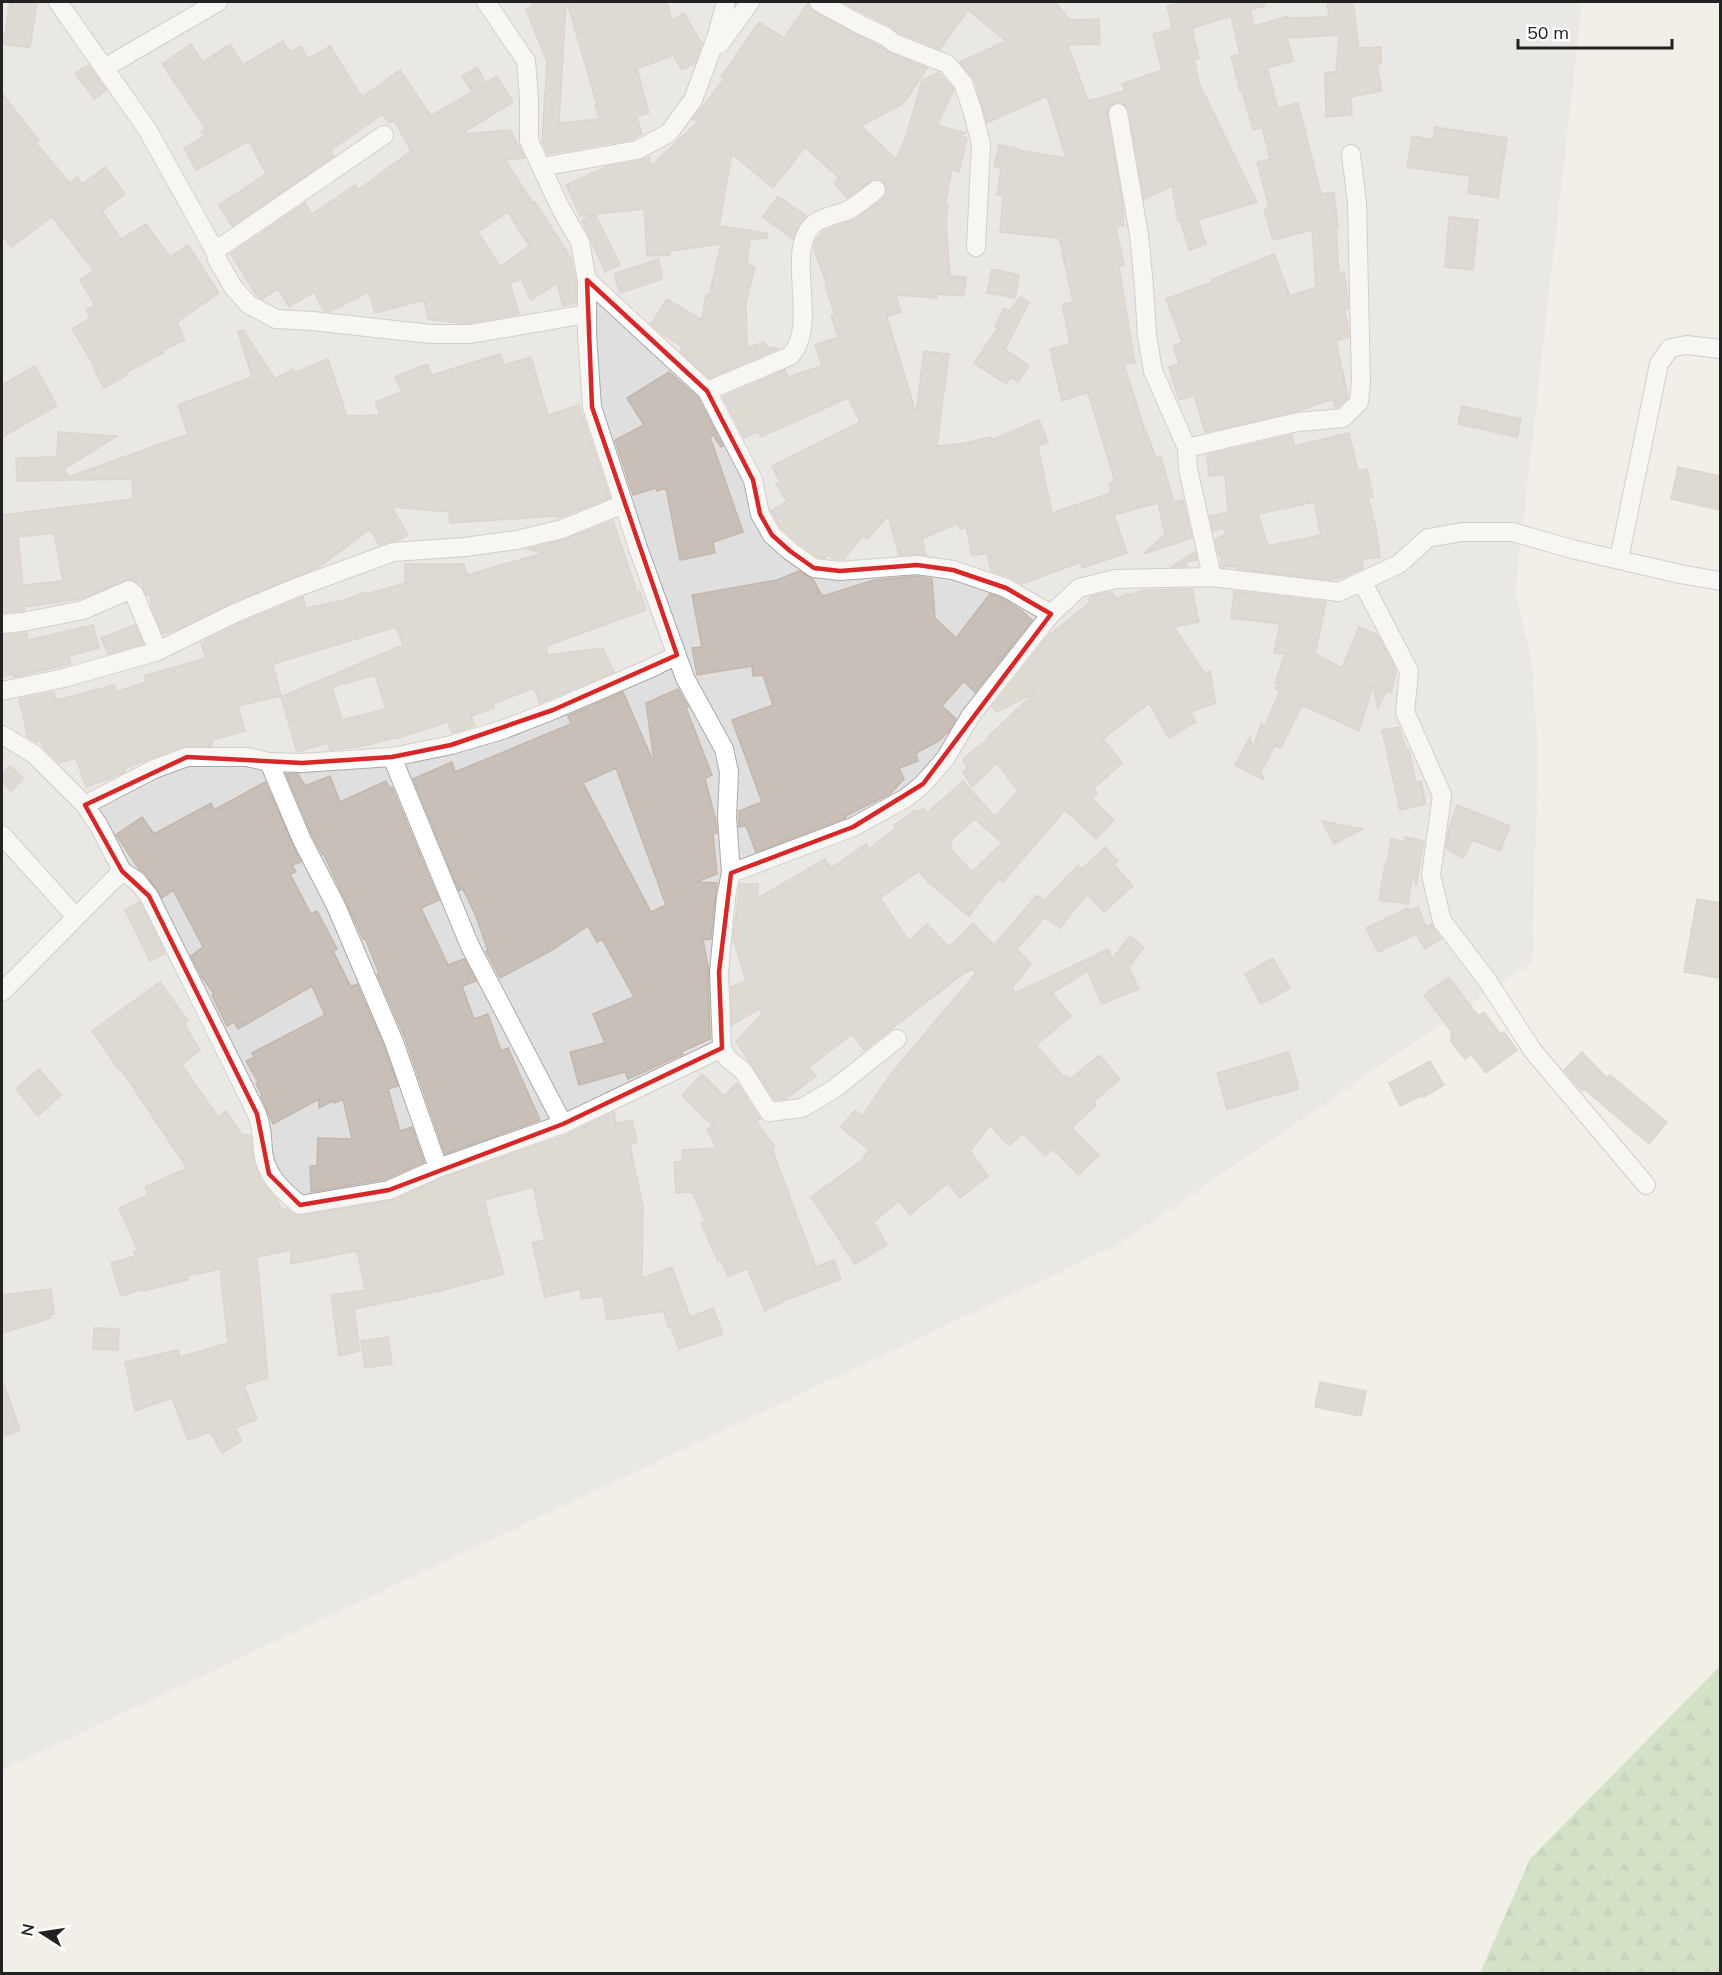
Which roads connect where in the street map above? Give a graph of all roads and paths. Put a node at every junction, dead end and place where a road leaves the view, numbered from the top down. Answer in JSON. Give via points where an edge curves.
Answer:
{"nodes":[{"id":1,"x":58,"y":2,"type":"edge"},
{"id":2,"x":218,"y":2,"type":"edge"},
{"id":3,"x":486,"y":2,"type":"edge"},
{"id":4,"x":726,"y":2,"type":"edge"},
{"id":5,"x":750,"y":2,"type":"edge"},
{"id":6,"x":819,"y":2,"type":"edge"},
{"id":7,"x":104,"y":68,"type":"junction"},
{"id":8,"x":703,"y":71,"type":"junction"},
{"id":9,"x":1118,"y":113,"type":"dead end"},
{"id":10,"x":384,"y":135,"type":"dead end"},
{"id":11,"x":1351,"y":154,"type":"dead end"},
{"id":12,"x":541,"y":167,"type":"junction"},
{"id":13,"x":876,"y":190,"type":"dead end"},
{"id":14,"x":976,"y":247,"type":"dead end"},
{"id":15,"x":215,"y":251,"type":"junction"},
{"id":16,"x":587,"y":280,"type":"junction"},
{"id":17,"x":587,"y":314,"type":"junction"},
{"id":18,"x":1720,"y":349,"type":"edge"},
{"id":19,"x":707,"y":391,"type":"junction"},
{"id":20,"x":1186,"y":448,"type":"junction"},
{"id":21,"x":624,"y":504,"type":"junction"},
{"id":22,"x":1619,"y":559,"type":"junction"},
{"id":23,"x":1212,"y":577,"type":"junction"},
{"id":24,"x":1720,"y":580,"type":"edge"},
{"id":25,"x":1362,"y":581,"type":"junction"},
{"id":26,"x":1051,"y":615,"type":"junction"},
{"id":27,"x":2,"y":624,"type":"edge"},
{"id":28,"x":158,"y":651,"type":"junction"},
{"id":29,"x":677,"y":655,"type":"junction"},
{"id":30,"x":2,"y":691,"type":"edge"},
{"id":31,"x":2,"y":735,"type":"edge"},
{"id":32,"x":392,"y":757,"type":"junction"},
{"id":33,"x":269,"y":762,"type":"junction"},
{"id":34,"x":85,"y":805,"type":"junction"},
{"id":35,"x":2,"y":835,"type":"edge"},
{"id":36,"x":122,"y":871,"type":"junction"},
{"id":37,"x":731,"y":873,"type":"junction"},
{"id":38,"x":75,"y":916,"type":"junction"},
{"id":39,"x":2,"y":992,"type":"edge"},
{"id":40,"x":897,"y":1040,"type":"dead end"},
{"id":41,"x":722,"y":1048,"type":"junction"},
{"id":42,"x":563,"y":1124,"type":"junction"},
{"id":43,"x":438,"y":1168,"type":"junction"},
{"id":44,"x":1646,"y":1185,"type":"dead end"}],
"edges":[{"from":1,"to":7,"type":"street"},
{"from":2,"to":7,"type":"street"},
{"from":3,"to":12,"type":"street","via":[[526,61],[529,141]]},
{"from":4,"to":8,"type":"street"},
{"from":5,"to":8,"type":"street"},
{"from":6,"to":14,"type":"street","via":[[894,43],[947,64],[963,83],[981,144]]},
{"from":7,"to":15,"type":"street","via":[[147,129]]},
{"from":8,"to":12,"type":"street","via":[[693,100],[669,133],[637,150]]},
{"from":9,"to":20,"type":"street","via":[[1139,235],[1153,371]]},
{"from":10,"to":15,"type":"street"},
{"from":11,"to":20,"type":"street","via":[[1358,224],[1359,402],[1343,418],[1298,422]]},
{"from":12,"to":16,"type":"street","via":[[580,242]]},
{"from":13,"to":19,"type":"street","via":[[848,210],[816,222],[808,232],[801,251],[802,326],[798,348],[790,356]]},
{"from":15,"to":17,"type":"street","via":[[233,287],[248,304],[276,319],[431,334],[470,334]]},
{"from":16,"to":17,"type":"street"},
{"from":16,"to":19,"type":"street"},
{"from":17,"to":21,"type":"street","via":[[592,407]]},
{"from":18,"to":22,"type":"street","via":[[1687,345],[1670,348],[1659,364]]},
{"from":19,"to":26,"type":"street","via":[[753,480],[760,514],[772,535],[814,568],[840,571],[917,565],[953,570],[1006,588]]},
{"from":20,"to":23,"type":"street"},
{"from":21,"to":28,"type":"street","via":[[562,529],[517,540],[393,552],[233,614]]},
{"from":21,"to":29,"type":"street"},
{"from":22,"to":24,"type":"street"},
{"from":22,"to":25,"type":"street","via":[[1512,532],[1462,532],[1428,538],[1399,564]]},
{"from":23,"to":25,"type":"street","via":[[1339,592]]},
{"from":23,"to":26,"type":"street","via":[[1115,579],[1079,588]]},
{"from":25,"to":44,"type":"street","via":[[1409,671],[1405,712],[1442,795],[1431,875],[1442,921],[1533,1052]]},
{"from":26,"to":37,"type":"street","via":[[971,715],[945,759],[906,798],[853,827]]},
{"from":27,"to":28,"type":"street","via":[[83,610],[129,590]]},
{"from":28,"to":30,"type":"street"},
{"from":29,"to":32,"type":"street","via":[[502,730]]},
{"from":29,"to":37,"type":"street","via":[[685,678],[724,749],[729,772]]},
{"from":31,"to":34,"type":"street","via":[[34,754]]},
{"from":32,"to":33,"type":"street"},
{"from":32,"to":42,"type":"street","via":[[470,946]]},
{"from":33,"to":34,"type":"street","via":[[248,757],[187,757]]},
{"from":33,"to":43,"type":"street","via":[[394,1042]]},
{"from":34,"to":36,"type":"street"},
{"from":35,"to":38,"type":"street"},
{"from":36,"to":38,"type":"street"},
{"from":36,"to":43,"type":"street","via":[[149,896],[257,1114],[269,1174],[286,1193],[300,1205],[389,1191]]},
{"from":37,"to":41,"type":"street","via":[[719,972]]},
{"from":38,"to":39,"type":"street"},
{"from":40,"to":41,"type":"street","via":[[834,1089],[802,1108],[769,1112],[743,1071],[727,1058]]},
{"from":41,"to":42,"type":"street"},
{"from":42,"to":43,"type":"street"}]}
